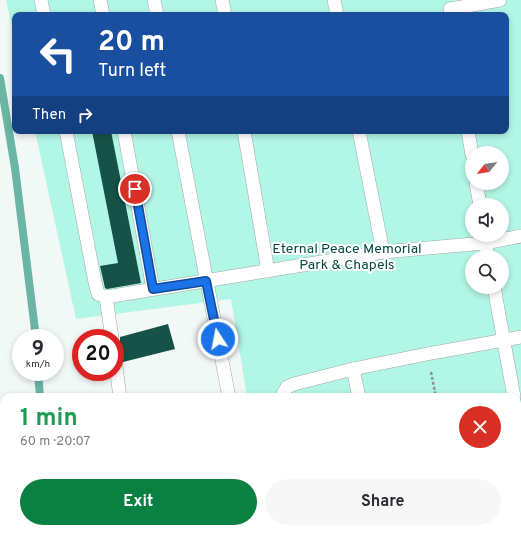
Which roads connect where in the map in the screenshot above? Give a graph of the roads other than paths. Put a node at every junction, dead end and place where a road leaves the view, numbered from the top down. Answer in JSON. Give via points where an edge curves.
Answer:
{"nodes":[{"id":1,"x":41,"y":0,"type":"edge"},
{"id":2,"x":100,"y":0,"type":"edge"},
{"id":3,"x":154,"y":0,"type":"edge"},
{"id":4,"x":222,"y":0,"type":"edge"},
{"id":5,"x":334,"y":0,"type":"edge"},
{"id":6,"x":500,"y":0,"type":"edge"},
{"id":7,"x":449,"y":8,"type":"edge"},
{"id":8,"x":43,"y":12,"type":"edge"},
{"id":9,"x":102,"y":12,"type":"edge"},
{"id":10,"x":156,"y":12,"type":"edge"},
{"id":11,"x":224,"y":12,"type":"edge"},
{"id":12,"x":336,"y":12,"type":"edge"},
{"id":13,"x":67,"y":134,"type":"edge"},
{"id":14,"x":125,"y":134,"type":"edge"},
{"id":15,"x":179,"y":134,"type":"edge"},
{"id":16,"x":245,"y":134,"type":"edge"},
{"id":17,"x":360,"y":134,"type":"edge"},
{"id":18,"x":468,"y":134,"type":"edge"},
{"id":19,"x":470,"y":146,"type":"edge"},
{"id":20,"x":521,"y":236,"type":"edge"},
{"id":21,"x":509,"y":237,"type":"edge"},
{"id":22,"x":465,"y":242,"type":"edge"},
{"id":23,"x":383,"y":252,"type":"junction"},
{"id":24,"x":268,"y":271,"type":"junction"},
{"id":25,"x":206,"y":281,"type":"junction"},
{"id":26,"x":153,"y":289,"type":"junction"},
{"id":27,"x":495,"y":294,"type":"edge"},
{"id":28,"x":106,"y":298,"type":"junction"},
{"id":29,"x":111,"y":329,"type":"edge"},
{"id":30,"x":521,"y":337,"type":"edge"},
{"id":31,"x":504,"y":340,"type":"junction"},
{"id":32,"x":353,"y":369,"type":"junction"},
{"id":33,"x":118,"y":381,"type":"edge"},
{"id":34,"x":119,"y":393,"type":"edge"},
{"id":35,"x":228,"y":393,"type":"edge"},
{"id":36,"x":284,"y":393,"type":"edge"},
{"id":37,"x":358,"y":393,"type":"edge"},
{"id":38,"x":513,"y":393,"type":"edge"}],
"edges":[{"from":1,"to":8,"type":"lane"},
{"from":2,"to":9,"type":"lane"},
{"from":3,"to":10,"type":"lane"},
{"from":4,"to":11,"type":"lane"},
{"from":5,"to":12,"type":"lane"},
{"from":6,"to":7,"type":"lane"},
{"from":13,"to":28,"type":"lane","via":[[94,282],[98,294]]},
{"from":14,"to":26,"type":"lane"},
{"from":15,"to":25,"type":"lane"},
{"from":16,"to":24,"type":"lane"},
{"from":17,"to":23,"type":"lane"},
{"from":18,"to":19,"type":"lane"},
{"from":20,"to":21,"type":"lane"},
{"from":22,"to":23,"type":"lane"},
{"from":23,"to":24,"type":"lane"},
{"from":24,"to":25,"type":"lane"},
{"from":25,"to":26,"type":"lane"},
{"from":25,"to":35,"type":"lane"},
{"from":26,"to":28,"type":"lane"},
{"from":27,"to":31,"type":"lane"},
{"from":28,"to":29,"type":"lane"},
{"from":30,"to":31,"type":"lane"},
{"from":31,"to":32,"type":"lane"},
{"from":31,"to":38,"type":"lane"},
{"from":32,"to":36,"type":"lane","via":[[294,384],[287,387]]},
{"from":32,"to":37,"type":"lane"},
{"from":33,"to":34,"type":"lane"}]}
